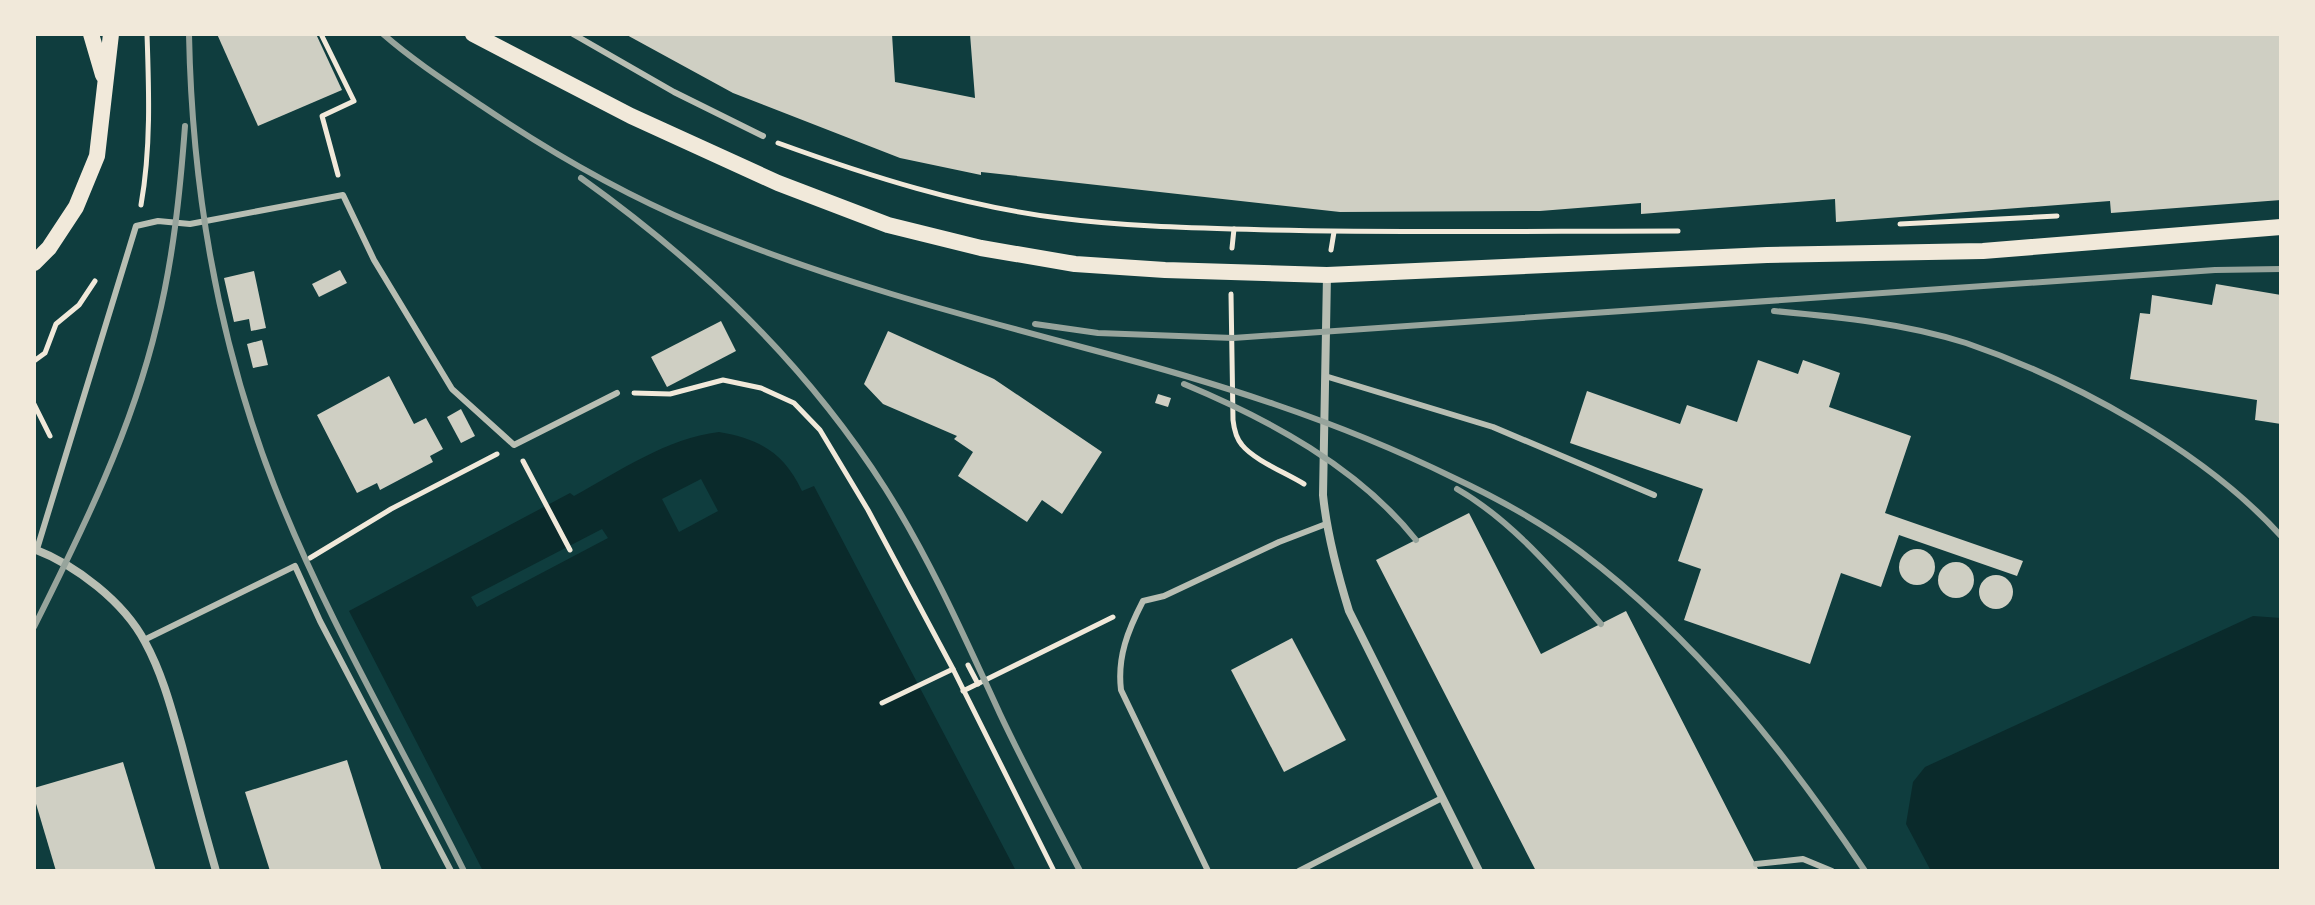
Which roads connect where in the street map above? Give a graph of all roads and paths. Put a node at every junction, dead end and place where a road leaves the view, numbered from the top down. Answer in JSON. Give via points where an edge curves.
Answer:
{"nodes":[{"id":1,"x":91,"y":34,"type":"edge"},
{"id":2,"x":111,"y":34,"type":"edge"},
{"id":3,"x":147,"y":34,"type":"edge"},
{"id":4,"x":321,"y":34,"type":"edge"},
{"id":5,"x":473,"y":34,"type":"edge"},
{"id":6,"x":573,"y":34,"type":"edge"},
{"id":7,"x":105,"y":80,"type":"junction"},
{"id":8,"x":763,"y":136,"type":"joint"},
{"id":9,"x":343,"y":195,"type":"junction"},
{"id":10,"x":2069,"y":216,"type":"dead end"},
{"id":11,"x":1893,"y":224,"type":"dead end"},
{"id":12,"x":136,"y":226,"type":"junction"},
{"id":13,"x":2281,"y":227,"type":"edge"},
{"id":14,"x":1234,"y":229,"type":"junction"},
{"id":15,"x":1688,"y":231,"type":"dead end"},
{"id":16,"x":34,"y":263,"type":"edge"},
{"id":17,"x":1231,"y":272,"type":"junction"},
{"id":18,"x":1327,"y":275,"type":"junction"},
{"id":19,"x":56,"y":324,"type":"dead end"},
{"id":20,"x":34,"y":361,"type":"edge"},
{"id":21,"x":1325,"y":376,"type":"junction"},
{"id":22,"x":617,"y":393,"type":"joint"},
{"id":23,"x":514,"y":445,"type":"junction"},
{"id":24,"x":1323,"y":495,"type":"junction"},
{"id":25,"x":1654,"y":495,"type":"dead end"},
{"id":26,"x":1326,"y":524,"type":"junction"},
{"id":27,"x":36,"y":549,"type":"edge"},
{"id":28,"x":570,"y":550,"type":"dead end"},
{"id":29,"x":295,"y":566,"type":"junction"},
{"id":30,"x":1143,"y":601,"type":"junction"},
{"id":31,"x":144,"y":640,"type":"junction"},
{"id":32,"x":968,"y":665,"type":"dead end"},
{"id":33,"x":953,"y":669,"type":"junction"},
{"id":34,"x":978,"y":684,"type":"junction"},
{"id":35,"x":963,"y":691,"type":"junction"},
{"id":36,"x":882,"y":703,"type":"dead end"},
{"id":37,"x":1442,"y":798,"type":"junction"},
{"id":38,"x":1756,"y":864,"type":"dead end"},
{"id":39,"x":216,"y":871,"type":"edge"},
{"id":40,"x":451,"y":871,"type":"edge"},
{"id":41,"x":1054,"y":871,"type":"edge"},
{"id":42,"x":1208,"y":871,"type":"edge"},
{"id":43,"x":1299,"y":871,"type":"edge"},
{"id":44,"x":1479,"y":871,"type":"edge"},
{"id":45,"x":1832,"y":871,"type":"edge"}],
"edges":[{"from":1,"to":7,"type":"main road"},
{"from":2,"to":7,"type":"main road"},
{"from":3,"to":12,"type":"path","via":[[146,160]]},
{"from":4,"to":9,"type":"path","via":[[354,101],[322,116]]},
{"from":5,"to":17,"type":"main road","via":[[631,116],[764,177],[888,225],[1060,261]]},
{"from":6,"to":8,"type":"lane"},
{"from":7,"to":16,"type":"main road","via":[[97,156],[76,207]]},
{"from":8,"to":14,"type":"path","via":[[877,178],[996,207],[1117,224]]},
{"from":9,"to":12,"type":"lane","via":[[190,224],[158,221]]},
{"from":9,"to":23,"type":"lane","via":[[374,260],[452,389]]},
{"from":10,"to":11,"type":"path"},
{"from":12,"to":27,"type":"lane"},
{"from":13,"to":18,"type":"main road","via":[[1983,251]]},
{"from":14,"to":15,"type":"path"},
{"from":14,"to":17,"type":"path"},
{"from":17,"to":18,"type":"main road"},
{"from":17,"to":24,"type":"path","via":[[1236,434],[1252,454]]},
{"from":18,"to":21,"type":"street"},
{"from":19,"to":20,"type":"path","via":[[45,353]]},
{"from":21,"to":24,"type":"street"},
{"from":21,"to":25,"type":"lane","via":[[1493,427]]},
{"from":22,"to":23,"type":"lane"},
{"from":22,"to":33,"type":"path","via":[[670,394],[723,380],[761,388],[794,403],[820,430],[868,510]]},
{"from":23,"to":28,"type":"path"},
{"from":23,"to":29,"type":"path"},
{"from":24,"to":26,"type":"street"},
{"from":26,"to":30,"type":"lane"},
{"from":26,"to":37,"type":"street","via":[[1349,611]]},
{"from":27,"to":31,"type":"street","via":[[96,587]]},
{"from":29,"to":31,"type":"lane"},
{"from":29,"to":40,"type":"lane"},
{"from":30,"to":34,"type":"path"},
{"from":30,"to":42,"type":"lane","via":[[1118,668],[1121,690]]},
{"from":31,"to":39,"type":"street","via":[[165,686]]},
{"from":32,"to":34,"type":"path"},
{"from":33,"to":35,"type":"path"},
{"from":33,"to":36,"type":"path"},
{"from":34,"to":35,"type":"path"},
{"from":35,"to":41,"type":"path"},
{"from":37,"to":43,"type":"lane"},
{"from":37,"to":44,"type":"street"},
{"from":38,"to":45,"type":"lane","via":[[1803,859]]}]}
